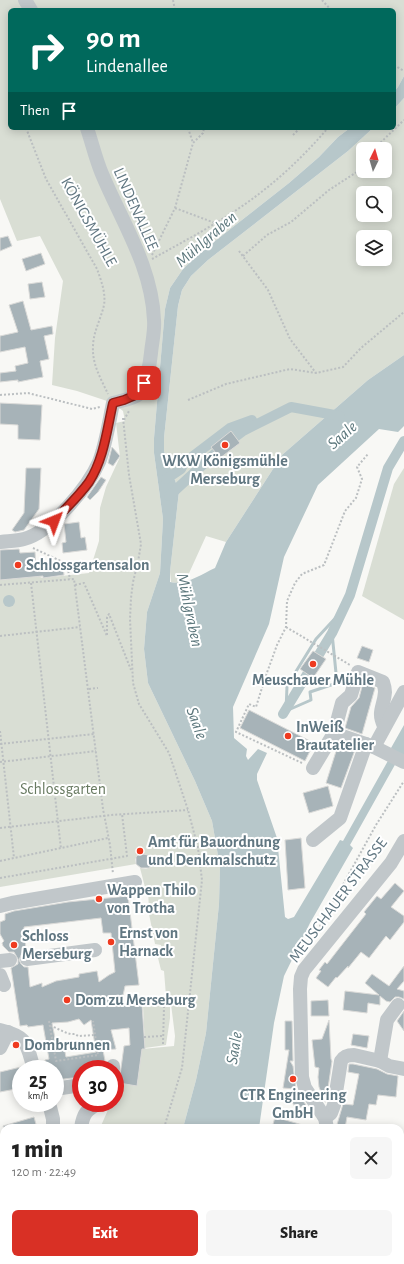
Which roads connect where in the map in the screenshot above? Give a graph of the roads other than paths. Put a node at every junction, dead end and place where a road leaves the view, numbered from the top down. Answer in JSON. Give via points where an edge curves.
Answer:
{"nodes":[{"id":1,"x":88,"y":130,"type":"edge"},
{"id":2,"x":0,"y":542,"type":"edge"},
{"id":3,"x":404,"y":692,"type":"edge"},
{"id":4,"x":384,"y":726,"type":"junction"},
{"id":5,"x":334,"y":733,"type":"junction"},
{"id":6,"x":373,"y":747,"type":"junction"},
{"id":7,"x":404,"y":762,"type":"edge"},
{"id":8,"x":313,"y":768,"type":"road end"},
{"id":9,"x":313,"y":840,"type":"dead end"},
{"id":10,"x":404,"y":841,"type":"edge"},
{"id":11,"x":135,"y":882,"type":"dead end"},
{"id":12,"x":0,"y":906,"type":"edge"},
{"id":13,"x":95,"y":950,"type":"dead end"},
{"id":14,"x":27,"y":959,"type":"dead end"},
{"id":15,"x":398,"y":1005,"type":"dead end"},
{"id":16,"x":4,"y":1031,"type":"edge"},
{"id":17,"x":0,"y":1048,"type":"edge"},
{"id":18,"x":32,"y":1060,"type":"edge"},
{"id":19,"x":380,"y":1060,"type":"junction"},
{"id":20,"x":404,"y":1069,"type":"edge"},
{"id":21,"x":52,"y":1112,"type":"edge"},
{"id":22,"x":86,"y":1112,"type":"edge"},
{"id":23,"x":326,"y":1123,"type":"edge"},
{"id":24,"x":53,"y":1124,"type":"edge"},
{"id":25,"x":82,"y":1124,"type":"edge"}],
"edges":[{"from":1,"to":2,"type":"street","name":"LINDENALLEE","via":[[101,172],[138,252],[150,289],[154,320],[150,361],[138,394],[113,403],[99,461],[89,481],[76,498],[39,533],[25,539]]},
{"from":3,"to":4,"type":"street"},
{"from":4,"to":5,"type":"street","via":[[380,710],[385,692],[383,682],[358,672],[351,695],[342,703]]},
{"from":4,"to":6,"type":"street"},
{"from":5,"to":6,"type":"street"},
{"from":5,"to":8,"type":"street"},
{"from":6,"to":7,"type":"street"},
{"from":6,"to":9,"type":"street","via":[[340,818]]},
{"from":10,"to":23,"type":"street","name":"MEUSCHAUER STRASSE","via":[[390,863],[301,977],[302,1077],[305,1088]]},
{"from":11,"to":12,"type":"street"},
{"from":13,"to":14,"type":"street"},
{"from":15,"to":19,"type":"street","via":[[387,1020]]},
{"from":16,"to":17,"type":"street"},
{"from":16,"to":18,"type":"street","via":[[23,1039]]},
{"from":19,"to":20,"type":"street","name":"MEUSCHAUER STRASSE","via":[[389,1066]]},
{"from":19,"to":23,"type":"street","name":"MEUSCHAUER STRASSE","via":[[354,1055],[343,1058],[334,1105]]},
{"from":21,"to":24,"type":"street"},
{"from":22,"to":25,"type":"street","via":[[83,1115]]}]}
